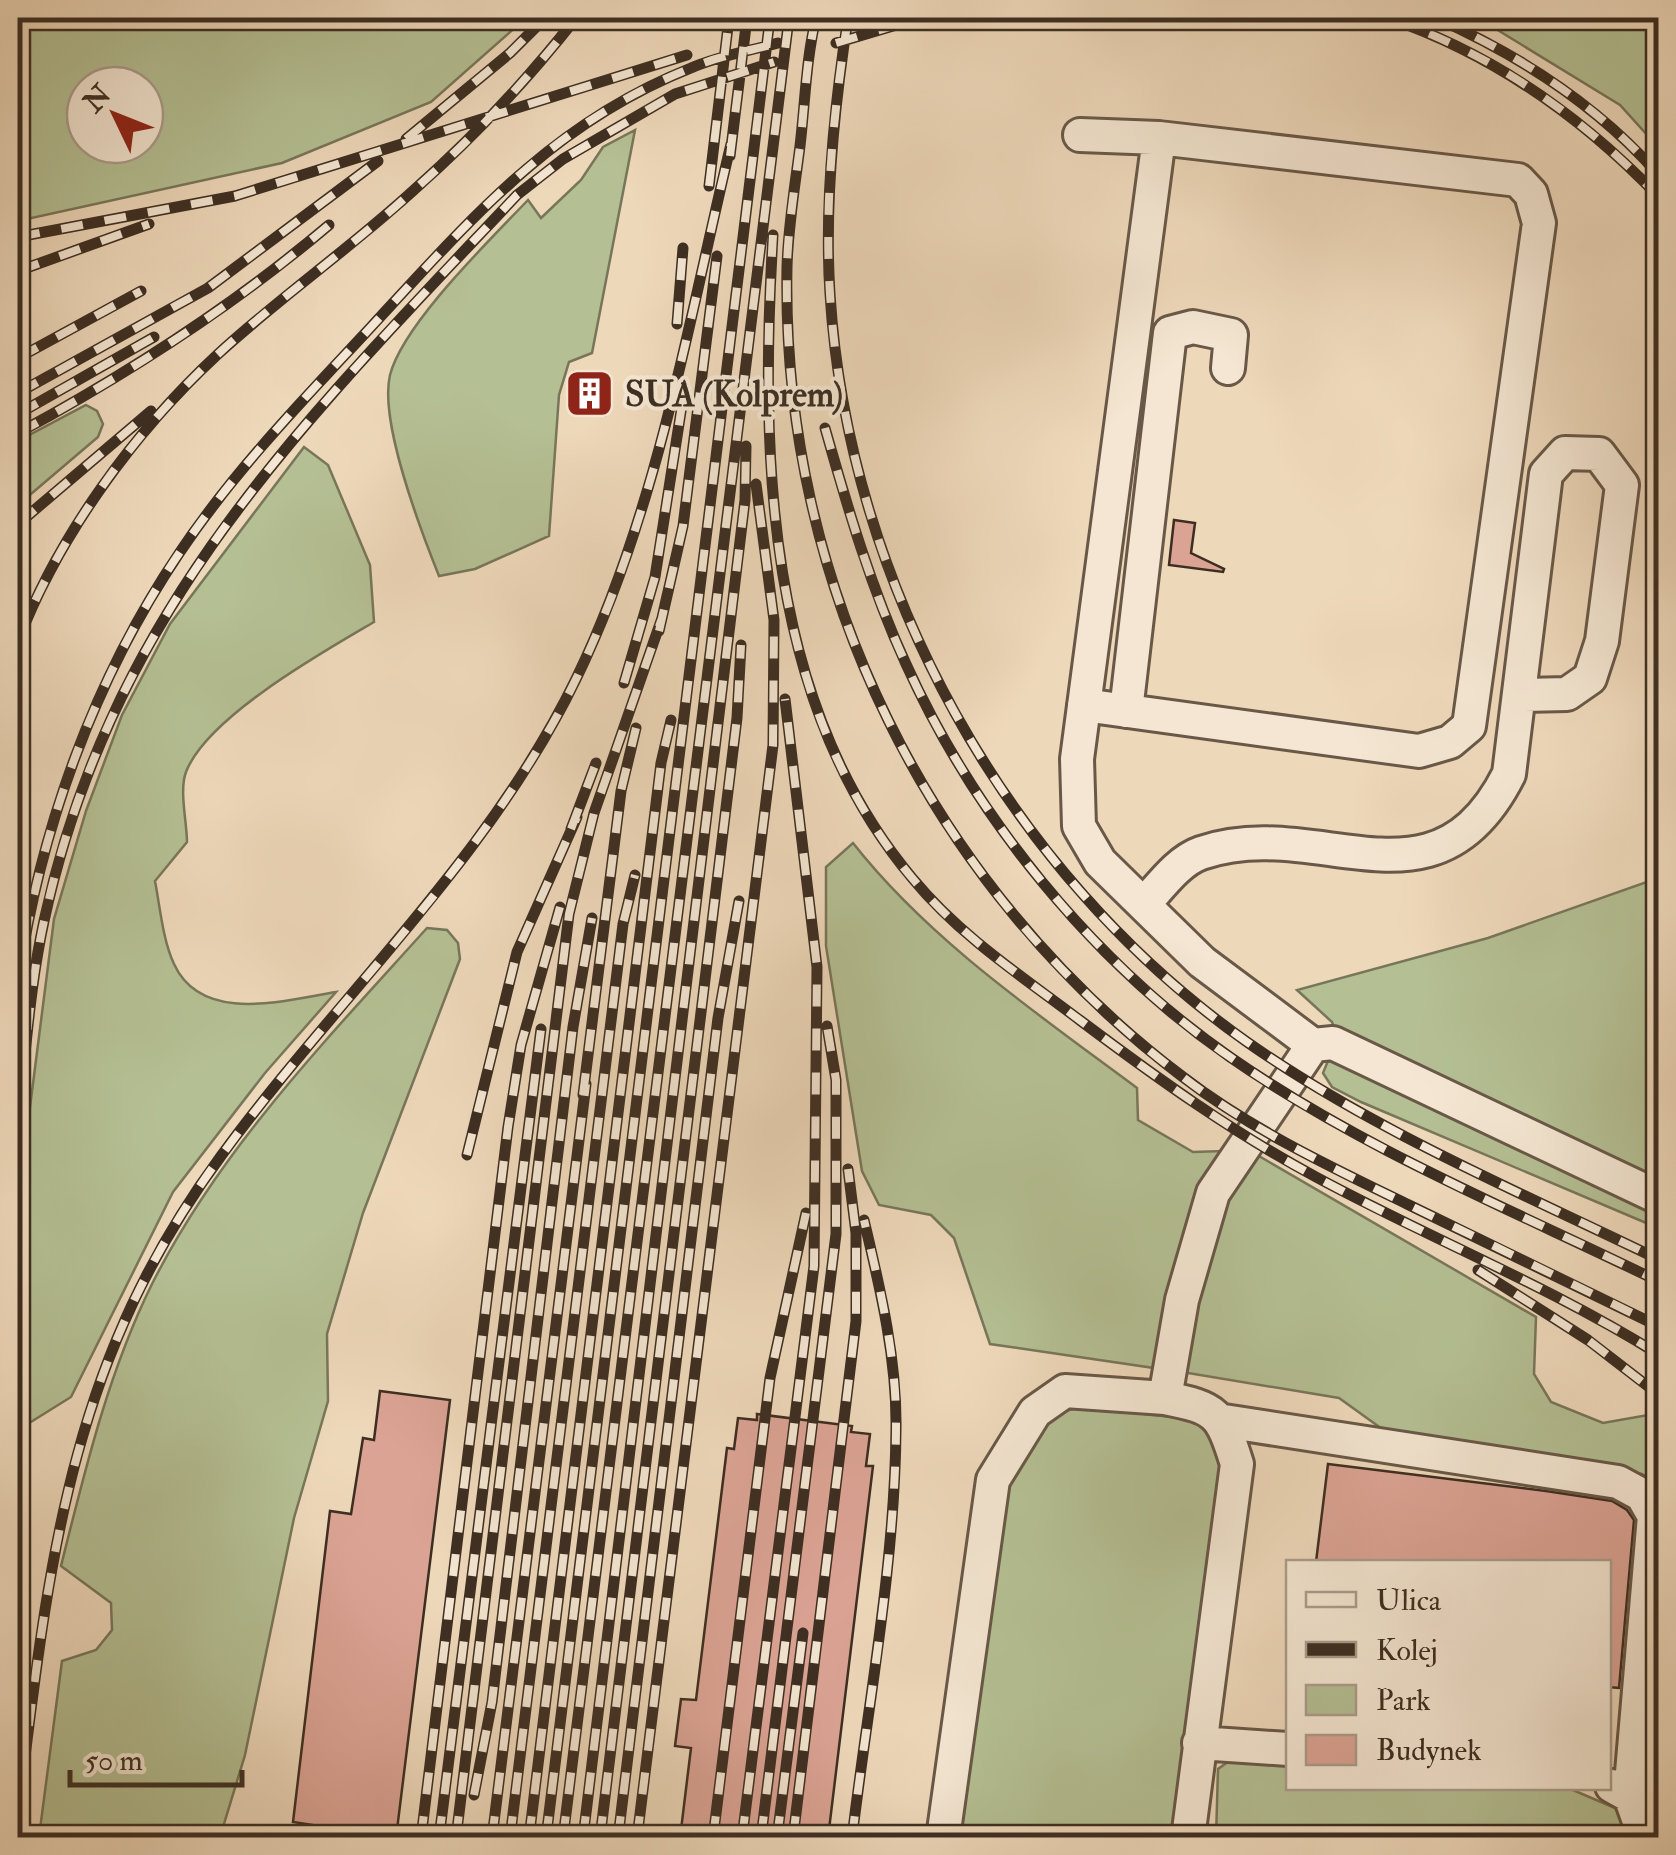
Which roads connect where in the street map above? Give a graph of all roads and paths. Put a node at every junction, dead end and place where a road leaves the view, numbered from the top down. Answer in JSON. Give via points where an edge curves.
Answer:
{"nodes":[{"id":1,"x":1080,"y":135,"type":"dead end"},
{"id":2,"x":1160,"y":138,"type":"junction"},
{"id":3,"x":1228,"y":368,"type":"dead end"},
{"id":4,"x":1521,"y":696,"type":"junction"},
{"id":5,"x":1084,"y":705,"type":"junction"},
{"id":6,"x":1126,"y":711,"type":"junction"},
{"id":7,"x":1144,"y":904,"type":"junction"},
{"id":8,"x":1313,"y":1045,"type":"junction"},
{"id":9,"x":1658,"y":1196,"type":"edge"},
{"id":10,"x":1165,"y":1398,"type":"junction"},
{"id":11,"x":1224,"y":1422,"type":"junction"},
{"id":12,"x":1199,"y":1743,"type":"junction"},
{"id":13,"x":1286,"y":1749,"type":"edge"},
{"id":14,"x":1619,"y":1790,"type":"edge"},
{"id":15,"x":943,"y":1838,"type":"edge"},
{"id":16,"x":1188,"y":1838,"type":"edge"},
{"id":17,"x":1645,"y":1838,"type":"edge"}],
"edges":[{"from":1,"to":2,"type":"lane"},
{"from":2,"to":5,"type":"lane"},
{"from":2,"to":6,"type":"lane","via":[[1518,180],[1531,194],[1539,223],[1469,726],[1450,742],[1419,751]]},
{"from":3,"to":6,"type":"lane","via":[[1231,335],[1193,328],[1170,332]]},
{"from":4,"to":4,"type":"lane","via":[[1546,474],[1565,454],[1598,454],[1622,484],[1602,641],[1590,678],[1567,694]]},
{"from":4,"to":7,"type":"lane","via":[[1509,774],[1494,804],[1450,843],[1420,855],[1233,845],[1196,854]]},
{"from":5,"to":6,"type":"lane"},
{"from":5,"to":7,"type":"lane","via":[[1079,826],[1100,862]]},
{"from":7,"to":8,"type":"lane","via":[[1202,962]]},
{"from":8,"to":9,"type":"lane","via":[[1333,1043]]},
{"from":8,"to":10,"type":"lane","via":[[1212,1193],[1182,1300]]},
{"from":10,"to":11,"type":"lane","via":[[1204,1406]]},
{"from":10,"to":15,"type":"lane","via":[[1066,1391],[1035,1412],[993,1480]]},
{"from":11,"to":12,"type":"lane","via":[[1237,1464]]},
{"from":11,"to":14,"type":"lane","via":[[1618,1482],[1642,1495],[1654,1516]]},
{"from":12,"to":13,"type":"lane"},
{"from":12,"to":16,"type":"lane"},
{"from":14,"to":17,"type":"lane"}]}
